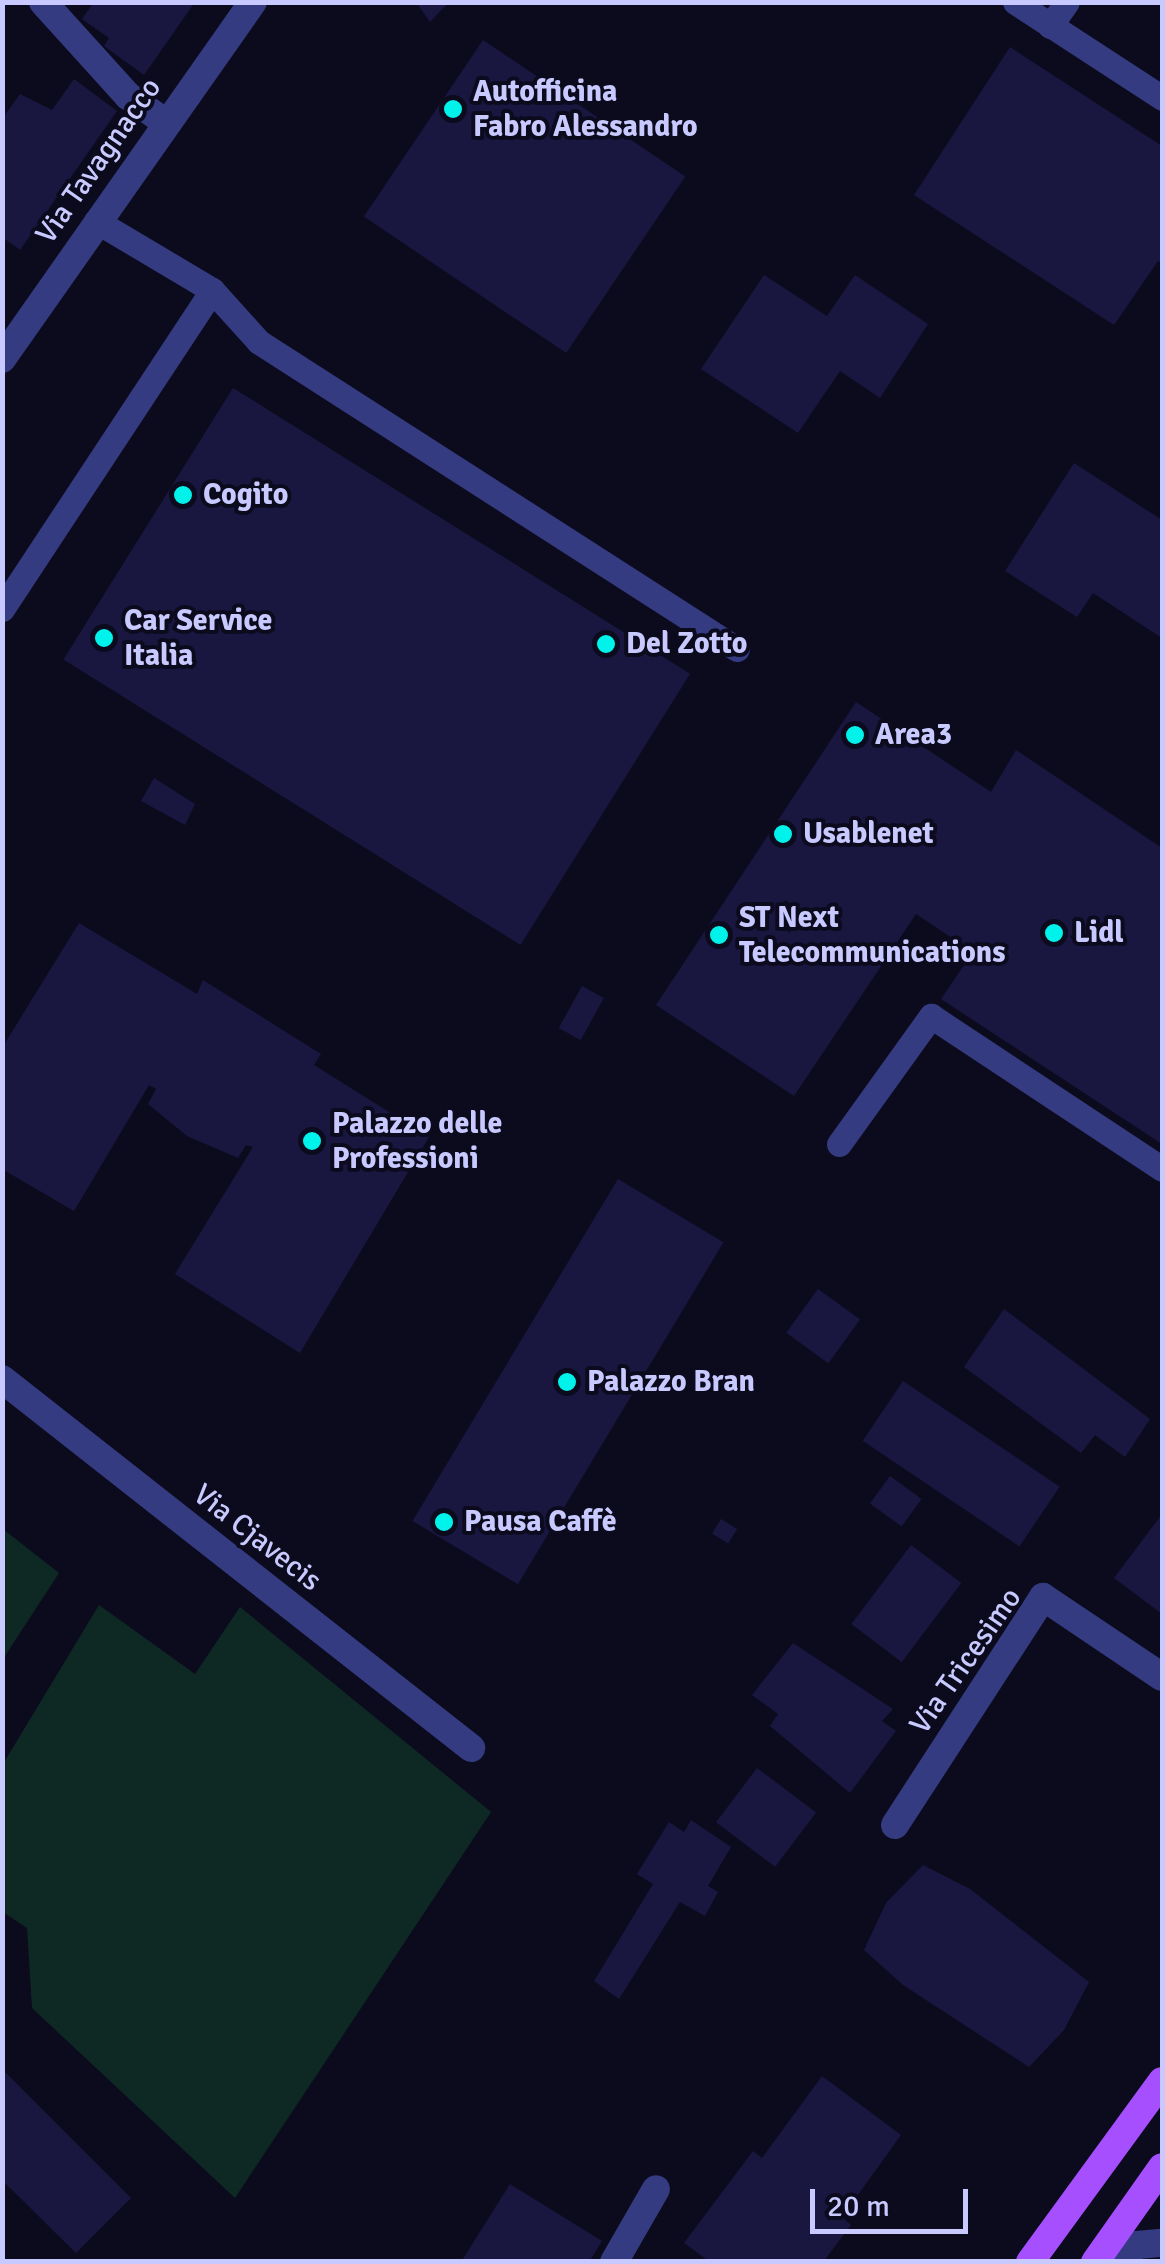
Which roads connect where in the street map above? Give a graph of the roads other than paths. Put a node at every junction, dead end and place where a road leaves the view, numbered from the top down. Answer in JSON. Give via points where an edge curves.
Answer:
{"nodes":[{"id":1,"x":44,"y":2,"type":"edge"},
{"id":2,"x":254,"y":2,"type":"edge"},
{"id":3,"x":1015,"y":2,"type":"edge"},
{"id":4,"x":1067,"y":2,"type":"edge"},
{"id":5,"x":1050,"y":26,"type":"junction"},
{"id":6,"x":1162,"y":98,"type":"edge"},
{"id":7,"x":165,"y":122,"type":"junction"},
{"id":8,"x":96,"y":221,"type":"junction"},
{"id":9,"x":212,"y":290,"type":"junction"},
{"id":10,"x":2,"y":360,"type":"edge"},
{"id":11,"x":2,"y":609,"type":"edge"},
{"id":12,"x":738,"y":649,"type":"dead end"},
{"id":13,"x":839,"y":1144,"type":"dead end"},
{"id":14,"x":1162,"y":1169,"type":"edge"},
{"id":15,"x":2,"y":1379,"type":"edge"},
{"id":16,"x":1162,"y":1678,"type":"edge"},
{"id":17,"x":471,"y":1748,"type":"dead end"},
{"id":18,"x":895,"y":1824,"type":"dead end"},
{"id":19,"x":1162,"y":2081,"type":"edge"},
{"id":20,"x":1162,"y":2168,"type":"edge"},
{"id":21,"x":656,"y":2190,"type":"dead end"},
{"id":22,"x":1162,"y":2243,"type":"edge"},
{"id":23,"x":614,"y":2262,"type":"edge"},
{"id":24,"x":1030,"y":2262,"type":"edge"},
{"id":25,"x":1094,"y":2262,"type":"edge"},
{"id":26,"x":1118,"y":2262,"type":"edge"}],
"edges":[{"from":1,"to":7,"type":"street","via":[[128,96]]},
{"from":2,"to":7,"type":"street","name":"Via Tavagnacco"},
{"from":3,"to":5,"type":"lane"},
{"from":4,"to":5,"type":"lane"},
{"from":5,"to":6,"type":"lane"},
{"from":7,"to":8,"type":"street","name":"Via Tavagnacco"},
{"from":8,"to":9,"type":"lane"},
{"from":8,"to":10,"type":"street","name":"Via Tavagnacco"},
{"from":9,"to":11,"type":"lane"},
{"from":9,"to":12,"type":"lane","via":[[259,342]]},
{"from":13,"to":14,"type":"lane","via":[[930,1016]]},
{"from":15,"to":17,"type":"street","name":"Via Cjavecis"},
{"from":16,"to":18,"type":"street","name":"Via Tricesimo","via":[[1043,1597]]},
{"from":19,"to":24,"type":"main road"},
{"from":20,"to":25,"type":"main road"},
{"from":21,"to":23,"type":"street"},
{"from":22,"to":26,"type":"street","via":[[1138,2245]]}]}
